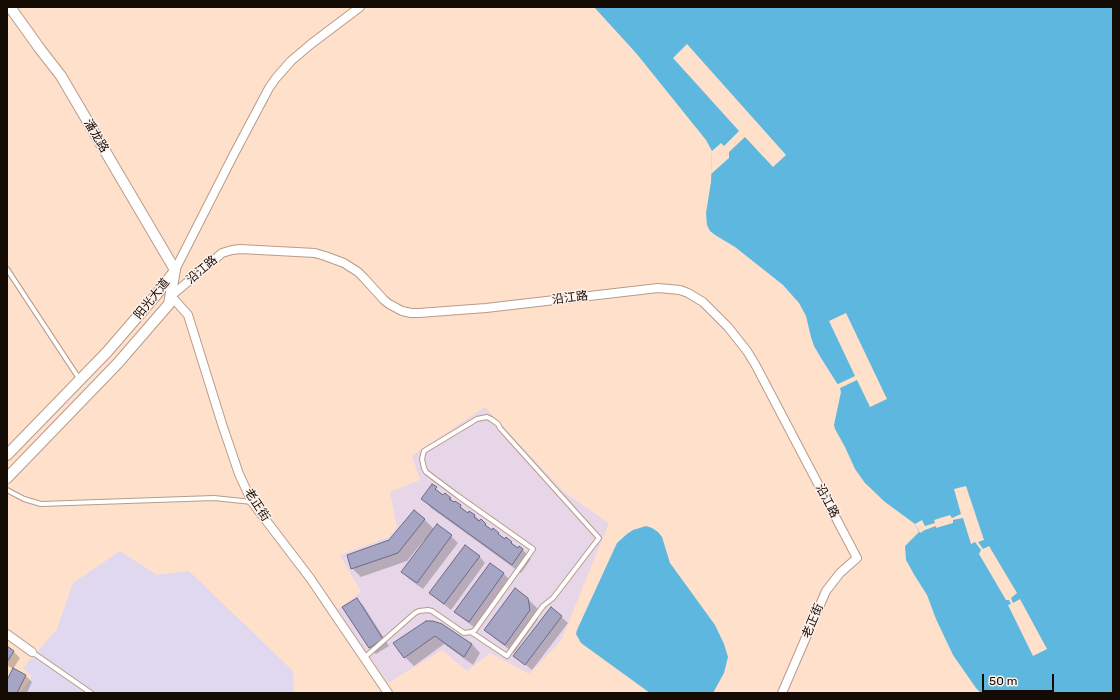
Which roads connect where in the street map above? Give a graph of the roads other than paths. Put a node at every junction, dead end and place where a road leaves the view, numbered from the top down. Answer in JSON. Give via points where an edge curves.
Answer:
{"nodes":[{"id":1,"x":10,"y":7,"type":"edge"},
{"id":2,"x":360,"y":7,"type":"edge"},
{"id":3,"x":7,"y":268,"type":"edge"},
{"id":4,"x":175,"y":270,"type":"junction"},
{"id":5,"x":171,"y":296,"type":"junction"},
{"id":6,"x":80,"y":381,"type":"junction"},
{"id":7,"x":7,"y":455,"type":"edge"},
{"id":8,"x":7,"y":478,"type":"edge"},
{"id":9,"x":7,"y":490,"type":"edge"},
{"id":10,"x":252,"y":502,"type":"junction"},
{"id":11,"x":857,"y":558,"type":"joint"},
{"id":12,"x":471,"y":632,"type":"junction"},
{"id":13,"x":7,"y":634,"type":"edge"},
{"id":14,"x":32,"y":652,"type":"joint"},
{"id":15,"x":364,"y":658,"type":"junction"},
{"id":16,"x":91,"y":693,"type":"edge"},
{"id":17,"x":388,"y":693,"type":"edge"},
{"id":18,"x":782,"y":693,"type":"edge"}],
"edges":[{"from":1,"to":4,"type":"street","name":"潘龙路","via":[[61,76]]},
{"from":2,"to":4,"type":"street","via":[[290,61],[276,78]]},
{"from":3,"to":6,"type":"lane"},
{"from":4,"to":5,"type":"street","name":"阳光大道"},
{"from":4,"to":6,"type":"street","name":"阳光大道"},
{"from":5,"to":8,"type":"street","name":"阳光大道","via":[[169,304],[118,363]]},
{"from":5,"to":10,"type":"street","name":"老正街","via":[[188,316],[226,438]]},
{"from":5,"to":11,"type":"street","name":"沿江路","via":[[222,253],[240,249],[315,253],[334,259],[364,278],[389,304],[411,313],[486,308],[658,288],[688,293],[716,314],[755,364]]},
{"from":6,"to":7,"type":"street","name":"阳光大道"},
{"from":9,"to":10,"type":"lane","via":[[41,504],[214,498]]},
{"from":10,"to":15,"type":"street","name":"老正街","via":[[310,578]]},
{"from":11,"to":18,"type":"street","name":"老正街","via":[[840,573],[826,591]]},
{"from":12,"to":12,"type":"lane","via":[[475,630],[532,549],[426,472],[422,459],[424,451],[477,419],[487,417],[498,424],[600,538],[553,598],[543,606],[507,656]]},
{"from":12,"to":15,"type":"lane","via":[[464,633],[432,611],[419,611]]},
{"from":13,"to":14,"type":"street"},
{"from":14,"to":16,"type":"lane"},
{"from":15,"to":17,"type":"street","name":"老正街"}]}
